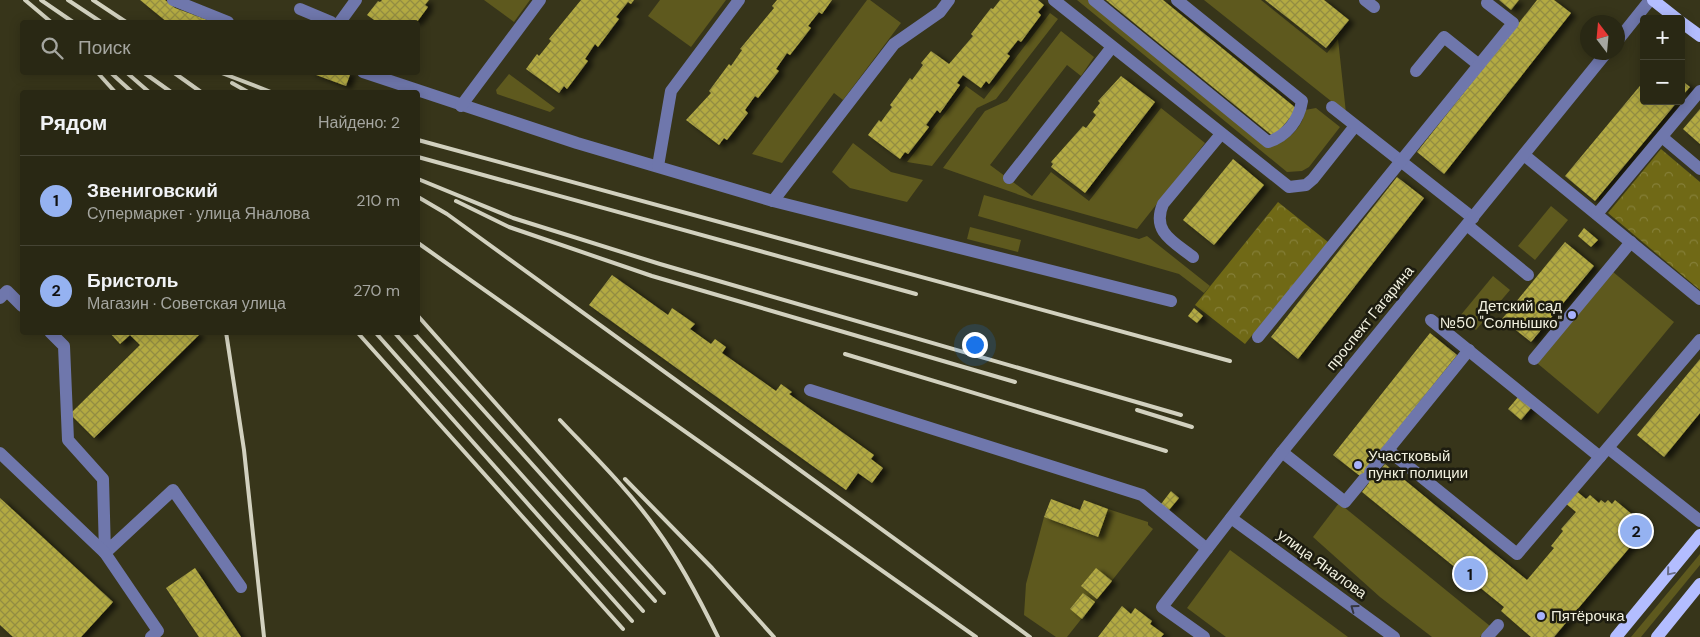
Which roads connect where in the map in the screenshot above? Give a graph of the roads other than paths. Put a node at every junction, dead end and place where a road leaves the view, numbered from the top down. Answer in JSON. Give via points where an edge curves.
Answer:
{"nodes":[{"id":1,"x":172,"y":0,"type":"edge"},
{"id":2,"x":356,"y":0,"type":"edge"},
{"id":3,"x":540,"y":0,"type":"edge"},
{"id":4,"x":739,"y":0,"type":"edge"},
{"id":5,"x":949,"y":0,"type":"edge"},
{"id":6,"x":1054,"y":0,"type":"edge"},
{"id":7,"x":1094,"y":0,"type":"edge"},
{"id":8,"x":1177,"y":0,"type":"edge"},
{"id":9,"x":1651,"y":0,"type":"edge"},
{"id":10,"x":1488,"y":3,"type":"dead end"},
{"id":11,"x":300,"y":9,"type":"dead end"},
{"id":12,"x":1672,"y":15,"type":"edge"},
{"id":13,"x":223,"y":20,"type":"edge"},
{"id":14,"x":326,"y":20,"type":"edge"},
{"id":15,"x":341,"y":20,"type":"edge"},
{"id":16,"x":1685,"y":25,"type":"edge"},
{"id":17,"x":1625,"y":32,"type":"edge"},
{"id":18,"x":1700,"y":36,"type":"edge"},
{"id":19,"x":1112,"y":47,"type":"junction"},
{"id":20,"x":1601,"y":60,"type":"edge"},
{"id":21,"x":1479,"y":65,"type":"junction"},
{"id":22,"x":1416,"y":71,"type":"dead end"},
{"id":23,"x":372,"y":75,"type":"edge"},
{"id":24,"x":398,"y":75,"type":"edge"},
{"id":25,"x":416,"y":90,"type":"joint"},
{"id":26,"x":420,"y":91,"type":"edge"},
{"id":27,"x":1700,"y":91,"type":"edge"},
{"id":28,"x":461,"y":106,"type":"junction"},
{"id":29,"x":1332,"y":107,"type":"dead end"},
{"id":30,"x":1355,"y":126,"type":"junction"},
{"id":31,"x":1221,"y":134,"type":"junction"},
{"id":32,"x":1662,"y":137,"type":"junction"},
{"id":33,"x":1524,"y":156,"type":"junction"},
{"id":34,"x":1400,"y":162,"type":"junction"},
{"id":35,"x":658,"y":166,"type":"junction"},
{"id":36,"x":1700,"y":169,"type":"edge"},
{"id":37,"x":1010,"y":178,"type":"dead end"},
{"id":38,"x":774,"y":201,"type":"junction"},
{"id":39,"x":1597,"y":214,"type":"junction"},
{"id":40,"x":1470,"y":221,"type":"junction"},
{"id":41,"x":1631,"y":242,"type":"junction"},
{"id":42,"x":1193,"y":258,"type":"dead end"},
{"id":43,"x":1528,"y":275,"type":"dead end"},
{"id":44,"x":0,"y":298,"type":"edge"},
{"id":45,"x":1700,"y":299,"type":"edge"},
{"id":46,"x":1171,"y":301,"type":"dead end"},
{"id":47,"x":20,"y":304,"type":"edge"},
{"id":48,"x":1431,"y":320,"type":"dead end"},
{"id":49,"x":53,"y":335,"type":"edge"},
{"id":50,"x":1258,"y":337,"type":"dead end"},
{"id":51,"x":1700,"y":340,"type":"edge"},
{"id":52,"x":1469,"y":350,"type":"junction"},
{"id":53,"x":1534,"y":359,"type":"dead end"},
{"id":54,"x":810,"y":390,"type":"dead end"},
{"id":55,"x":1388,"y":450,"type":"junction"},
{"id":56,"x":1282,"y":452,"type":"junction"},
{"id":57,"x":1604,"y":452,"type":"junction"},
{"id":58,"x":0,"y":453,"type":"edge"},
{"id":59,"x":1231,"y":518,"type":"junction"},
{"id":60,"x":1700,"y":521,"type":"edge"},
{"id":61,"x":1700,"y":535,"type":"edge"},
{"id":62,"x":1207,"y":549,"type":"junction"},
{"id":63,"x":104,"y":553,"type":"junction"},
{"id":64,"x":1700,"y":584,"type":"edge"},
{"id":65,"x":241,"y":587,"type":"dead end"},
{"id":66,"x":1498,"y":626,"type":"dead end"},
{"id":67,"x":151,"y":637,"type":"edge"},
{"id":68,"x":1204,"y":637,"type":"edge"},
{"id":69,"x":1394,"y":637,"type":"edge"},
{"id":70,"x":1487,"y":637,"type":"edge"},
{"id":71,"x":1616,"y":637,"type":"edge"},
{"id":72,"x":1657,"y":637,"type":"edge"}],
"edges":[{"from":1,"to":13,"type":"street"},
{"from":2,"to":15,"type":"street"},
{"from":3,"to":28,"type":"street"},
{"from":4,"to":35,"type":"street","via":[[671,91]]},
{"from":5,"to":38,"type":"street","via":[[940,12],[894,44]]},
{"from":6,"to":19,"type":"street"},
{"from":7,"to":8,"type":"street","via":[[1268,142],[1281,138],[1300,114],[1302,101]]},
{"from":9,"to":12,"type":"main road"},
{"from":9,"to":17,"type":"street"},
{"from":10,"to":21,"type":"street","via":[[1513,23]]},
{"from":11,"to":14,"type":"street"},
{"from":16,"to":18,"type":"main road"},
{"from":19,"to":31,"type":"street"},
{"from":19,"to":37,"type":"street"},
{"from":20,"to":33,"type":"street","name":"проспект Гагарина"},
{"from":21,"to":22,"type":"street","via":[[1444,37]]},
{"from":21,"to":34,"type":"street"},
{"from":23,"to":25,"type":"street"},
{"from":24,"to":25,"type":"street"},
{"from":26,"to":28,"type":"street"},
{"from":27,"to":32,"type":"street"},
{"from":28,"to":35,"type":"street"},
{"from":29,"to":30,"type":"street"},
{"from":30,"to":31,"type":"street","via":[[1313,179],[1298,188],[1281,183]]},
{"from":30,"to":34,"type":"street"},
{"from":31,"to":42,"type":"street","via":[[1160,211],[1159,219],[1165,234]]},
{"from":32,"to":36,"type":"street"},
{"from":32,"to":39,"type":"street"},
{"from":33,"to":39,"type":"street"},
{"from":33,"to":40,"type":"street","name":"проспект Гагарина"},
{"from":34,"to":40,"type":"street"},
{"from":34,"to":50,"type":"street"},
{"from":35,"to":38,"type":"street"},
{"from":38,"to":46,"type":"street"},
{"from":39,"to":41,"type":"street"},
{"from":40,"to":43,"type":"street"},
{"from":40,"to":56,"type":"street","name":"проспект Гагарина"},
{"from":41,"to":45,"type":"street"},
{"from":41,"to":53,"type":"street"},
{"from":44,"to":47,"type":"street","via":[[7,291]]},
{"from":48,"to":52,"type":"street"},
{"from":49,"to":63,"type":"street","via":[[64,346],[68,440],[103,479]]},
{"from":51,"to":57,"type":"street"},
{"from":52,"to":55,"type":"street"},
{"from":52,"to":57,"type":"street"},
{"from":54,"to":62,"type":"street","via":[[1142,495]]},
{"from":55,"to":56,"type":"street","via":[[1345,502]]},
{"from":55,"to":57,"type":"street","via":[[1517,554]]},
{"from":56,"to":59,"type":"street","name":"проспект Гагарина"},
{"from":57,"to":60,"type":"street"},
{"from":58,"to":63,"type":"street"},
{"from":59,"to":62,"type":"street","name":"проспект Гагарина"},
{"from":69,"to":59,"type":"street","name":"улица Яналова","one_way":true},
{"from":61,"to":71,"type":"main road","one_way":true},
{"from":62,"to":68,"type":"street","name":"проспект Гагарина","via":[[1162,608]]},
{"from":63,"to":65,"type":"street","via":[[173,490]]},
{"from":63,"to":67,"type":"street","via":[[158,631]]},
{"from":64,"to":72,"type":"main road"},
{"from":66,"to":70,"type":"street"}]}
